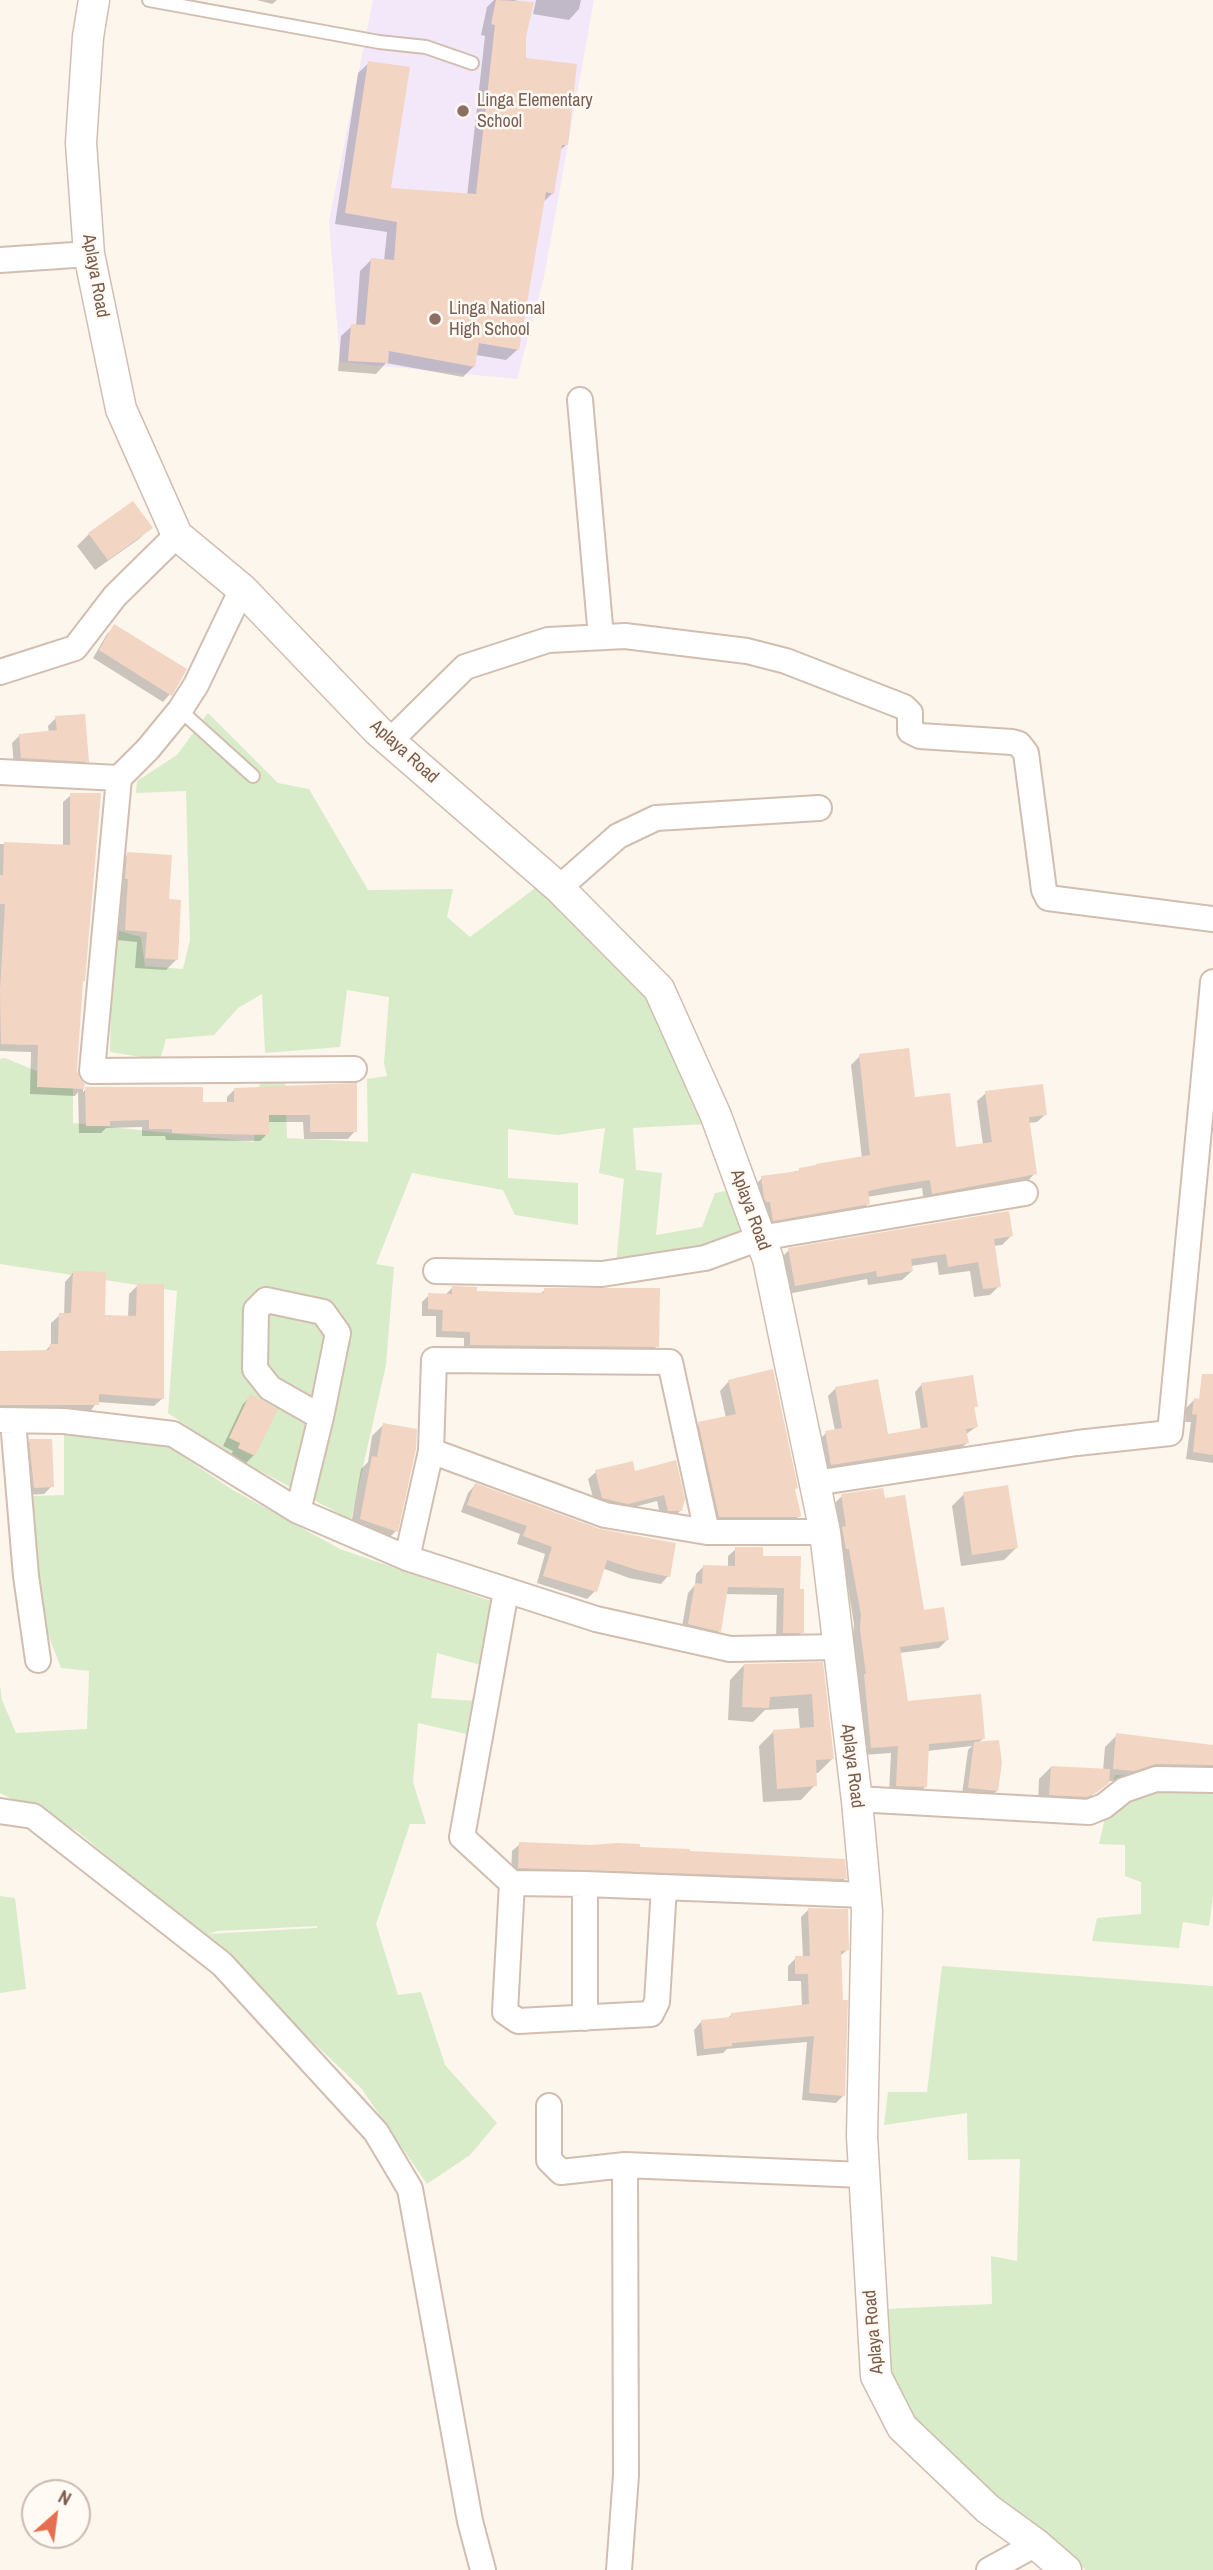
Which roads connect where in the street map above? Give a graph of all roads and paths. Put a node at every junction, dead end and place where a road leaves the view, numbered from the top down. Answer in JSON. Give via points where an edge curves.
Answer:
{"nodes":[{"id":1,"x":94,"y":0,"type":"edge"},
{"id":2,"x":149,"y":0,"type":"edge"},
{"id":3,"x":472,"y":63,"type":"dead end"},
{"id":4,"x":89,"y":254,"type":"junction"},
{"id":5,"x":0,"y":260,"type":"edge"},
{"id":6,"x":580,"y":400,"type":"dead end"},
{"id":7,"x":177,"y":535,"type":"junction"},
{"id":8,"x":242,"y":589,"type":"junction"},
{"id":9,"x":601,"y":638,"type":"junction"},
{"id":10,"x":0,"y":672,"type":"edge"},
{"id":11,"x":180,"y":710,"type":"junction"},
{"id":12,"x":390,"y":741,"type":"junction"},
{"id":13,"x":0,"y":772,"type":"edge"},
{"id":14,"x":253,"y":776,"type":"dead end"},
{"id":15,"x":119,"y":778,"type":"junction"},
{"id":16,"x":819,"y":808,"type":"dead end"},
{"id":17,"x":559,"y":888,"type":"junction"},
{"id":18,"x":1213,"y":919,"type":"edge"},
{"id":19,"x":1213,"y":982,"type":"edge"},
{"id":20,"x":355,"y":1069,"type":"dead end"},
{"id":21,"x":1025,"y":1193,"type":"dead end"},
{"id":22,"x":761,"y":1238,"type":"junction"},
{"id":23,"x":436,"y":1271,"type":"dead end"},
{"id":24,"x":321,"y":1417,"type":"junction"},
{"id":25,"x":7,"y":1420,"type":"edge"},
{"id":26,"x":431,"y":1451,"type":"junction"},
{"id":27,"x":815,"y":1483,"type":"junction"},
{"id":28,"x":298,"y":1511,"type":"junction"},
{"id":29,"x":707,"y":1532,"type":"junction"},
{"id":30,"x":825,"y":1532,"type":"junction"},
{"id":31,"x":407,"y":1558,"type":"junction"},
{"id":32,"x":506,"y":1591,"type":"junction"},
{"id":33,"x":838,"y":1647,"type":"junction"},
{"id":34,"x":38,"y":1660,"type":"dead end"},
{"id":35,"x":1213,"y":1780,"type":"edge"},
{"id":36,"x":856,"y":1799,"type":"junction"},
{"id":37,"x":0,"y":1811,"type":"edge"},
{"id":38,"x":512,"y":1884,"type":"junction"},
{"id":39,"x":585,"y":1884,"type":"junction"},
{"id":40,"x":664,"y":1887,"type":"junction"},
{"id":41,"x":865,"y":1895,"type":"junction"},
{"id":42,"x":586,"y":2018,"type":"junction"},
{"id":43,"x":549,"y":2106,"type":"dead end"},
{"id":44,"x":625,"y":2165,"type":"junction"},
{"id":45,"x":862,"y":2175,"type":"junction"},
{"id":46,"x":1036,"y":2544,"type":"junction"},
{"id":47,"x":483,"y":2570,"type":"edge"},
{"id":48,"x":619,"y":2570,"type":"edge"},
{"id":49,"x":989,"y":2570,"type":"edge"},
{"id":50,"x":1066,"y":2570,"type":"edge"}],
"edges":[{"from":1,"to":4,"type":"street","name":"Aplaya Road","via":[[80,144]]},
{"from":2,"to":3,"type":"lane","via":[[426,47]]},
{"from":4,"to":5,"type":"street"},
{"from":4,"to":7,"type":"street","name":"Aplaya Road","via":[[121,409]]},
{"from":6,"to":9,"type":"street"},
{"from":7,"to":8,"type":"street","name":"Aplaya Road"},
{"from":7,"to":10,"type":"street","via":[[115,596],[75,648]]},
{"from":8,"to":11,"type":"street"},
{"from":8,"to":12,"type":"street","name":"Aplaya Road"},
{"from":9,"to":12,"type":"street","via":[[548,640],[466,667]]},
{"from":9,"to":18,"type":"street","via":[[625,636],[747,651],[786,661],[904,707],[910,713],[910,731],[920,736],[1019,744],[1026,753],[1048,898]]},
{"from":11,"to":14,"type":"lane"},
{"from":11,"to":15,"type":"street"},
{"from":12,"to":17,"type":"street","name":"Aplaya Road"},
{"from":13,"to":15,"type":"street"},
{"from":15,"to":20,"type":"street","via":[[92,1072]]},
{"from":16,"to":17,"type":"street","via":[[656,818],[618,836]]},
{"from":17,"to":22,"type":"street","name":"Aplaya Road","via":[[659,989],[716,1116]]},
{"from":19,"to":27,"type":"street","via":[[1170,1433]]},
{"from":21,"to":22,"type":"street"},
{"from":22,"to":23,"type":"street","via":[[705,1258],[602,1274]]},
{"from":22,"to":27,"type":"street","name":"Aplaya Road"},
{"from":24,"to":24,"type":"street","via":[[338,1333],[323,1312],[266,1300],[256,1310],[255,1370],[270,1388]]},
{"from":24,"to":28,"type":"street"},
{"from":25,"to":28,"type":"street","via":[[64,1421],[173,1434]]},
{"from":25,"to":34,"type":"street"},
{"from":26,"to":29,"type":"street","via":[[605,1515]]},
{"from":26,"to":29,"type":"street","via":[[434,1360],[670,1362]]},
{"from":26,"to":31,"type":"street"},
{"from":27,"to":30,"type":"street","name":"Aplaya Road"},
{"from":28,"to":31,"type":"street"},
{"from":29,"to":30,"type":"street"},
{"from":30,"to":33,"type":"street","name":"Aplaya Road"},
{"from":31,"to":32,"type":"street"},
{"from":32,"to":33,"type":"street","via":[[596,1619],[730,1649]]},
{"from":32,"to":38,"type":"street","via":[[462,1837]]},
{"from":33,"to":36,"type":"street","name":"Aplaya Road"},
{"from":35,"to":36,"type":"street","via":[[1156,1779],[1124,1790],[1089,1812]]},
{"from":36,"to":41,"type":"street","name":"Aplaya Road"},
{"from":37,"to":47,"type":"street","via":[[33,1816],[222,1964],[376,2132],[410,2189],[470,2521]]},
{"from":38,"to":39,"type":"street"},
{"from":38,"to":42,"type":"street","via":[[505,2012],[518,2021]]},
{"from":39,"to":40,"type":"street"},
{"from":39,"to":42,"type":"street"},
{"from":40,"to":41,"type":"street"},
{"from":40,"to":42,"type":"street","via":[[657,2002],[651,2014]]},
{"from":41,"to":45,"type":"street","name":"Aplaya Road"},
{"from":43,"to":44,"type":"street","via":[[549,2160],[561,2172]]},
{"from":44,"to":45,"type":"street"},
{"from":44,"to":48,"type":"street","via":[[626,2474]]},
{"from":45,"to":46,"type":"street","name":"Aplaya Road","via":[[876,2376],[902,2427],[988,2509]]},
{"from":46,"to":49,"type":"street"},
{"from":46,"to":50,"type":"street","name":"Aplaya Road"}]}
